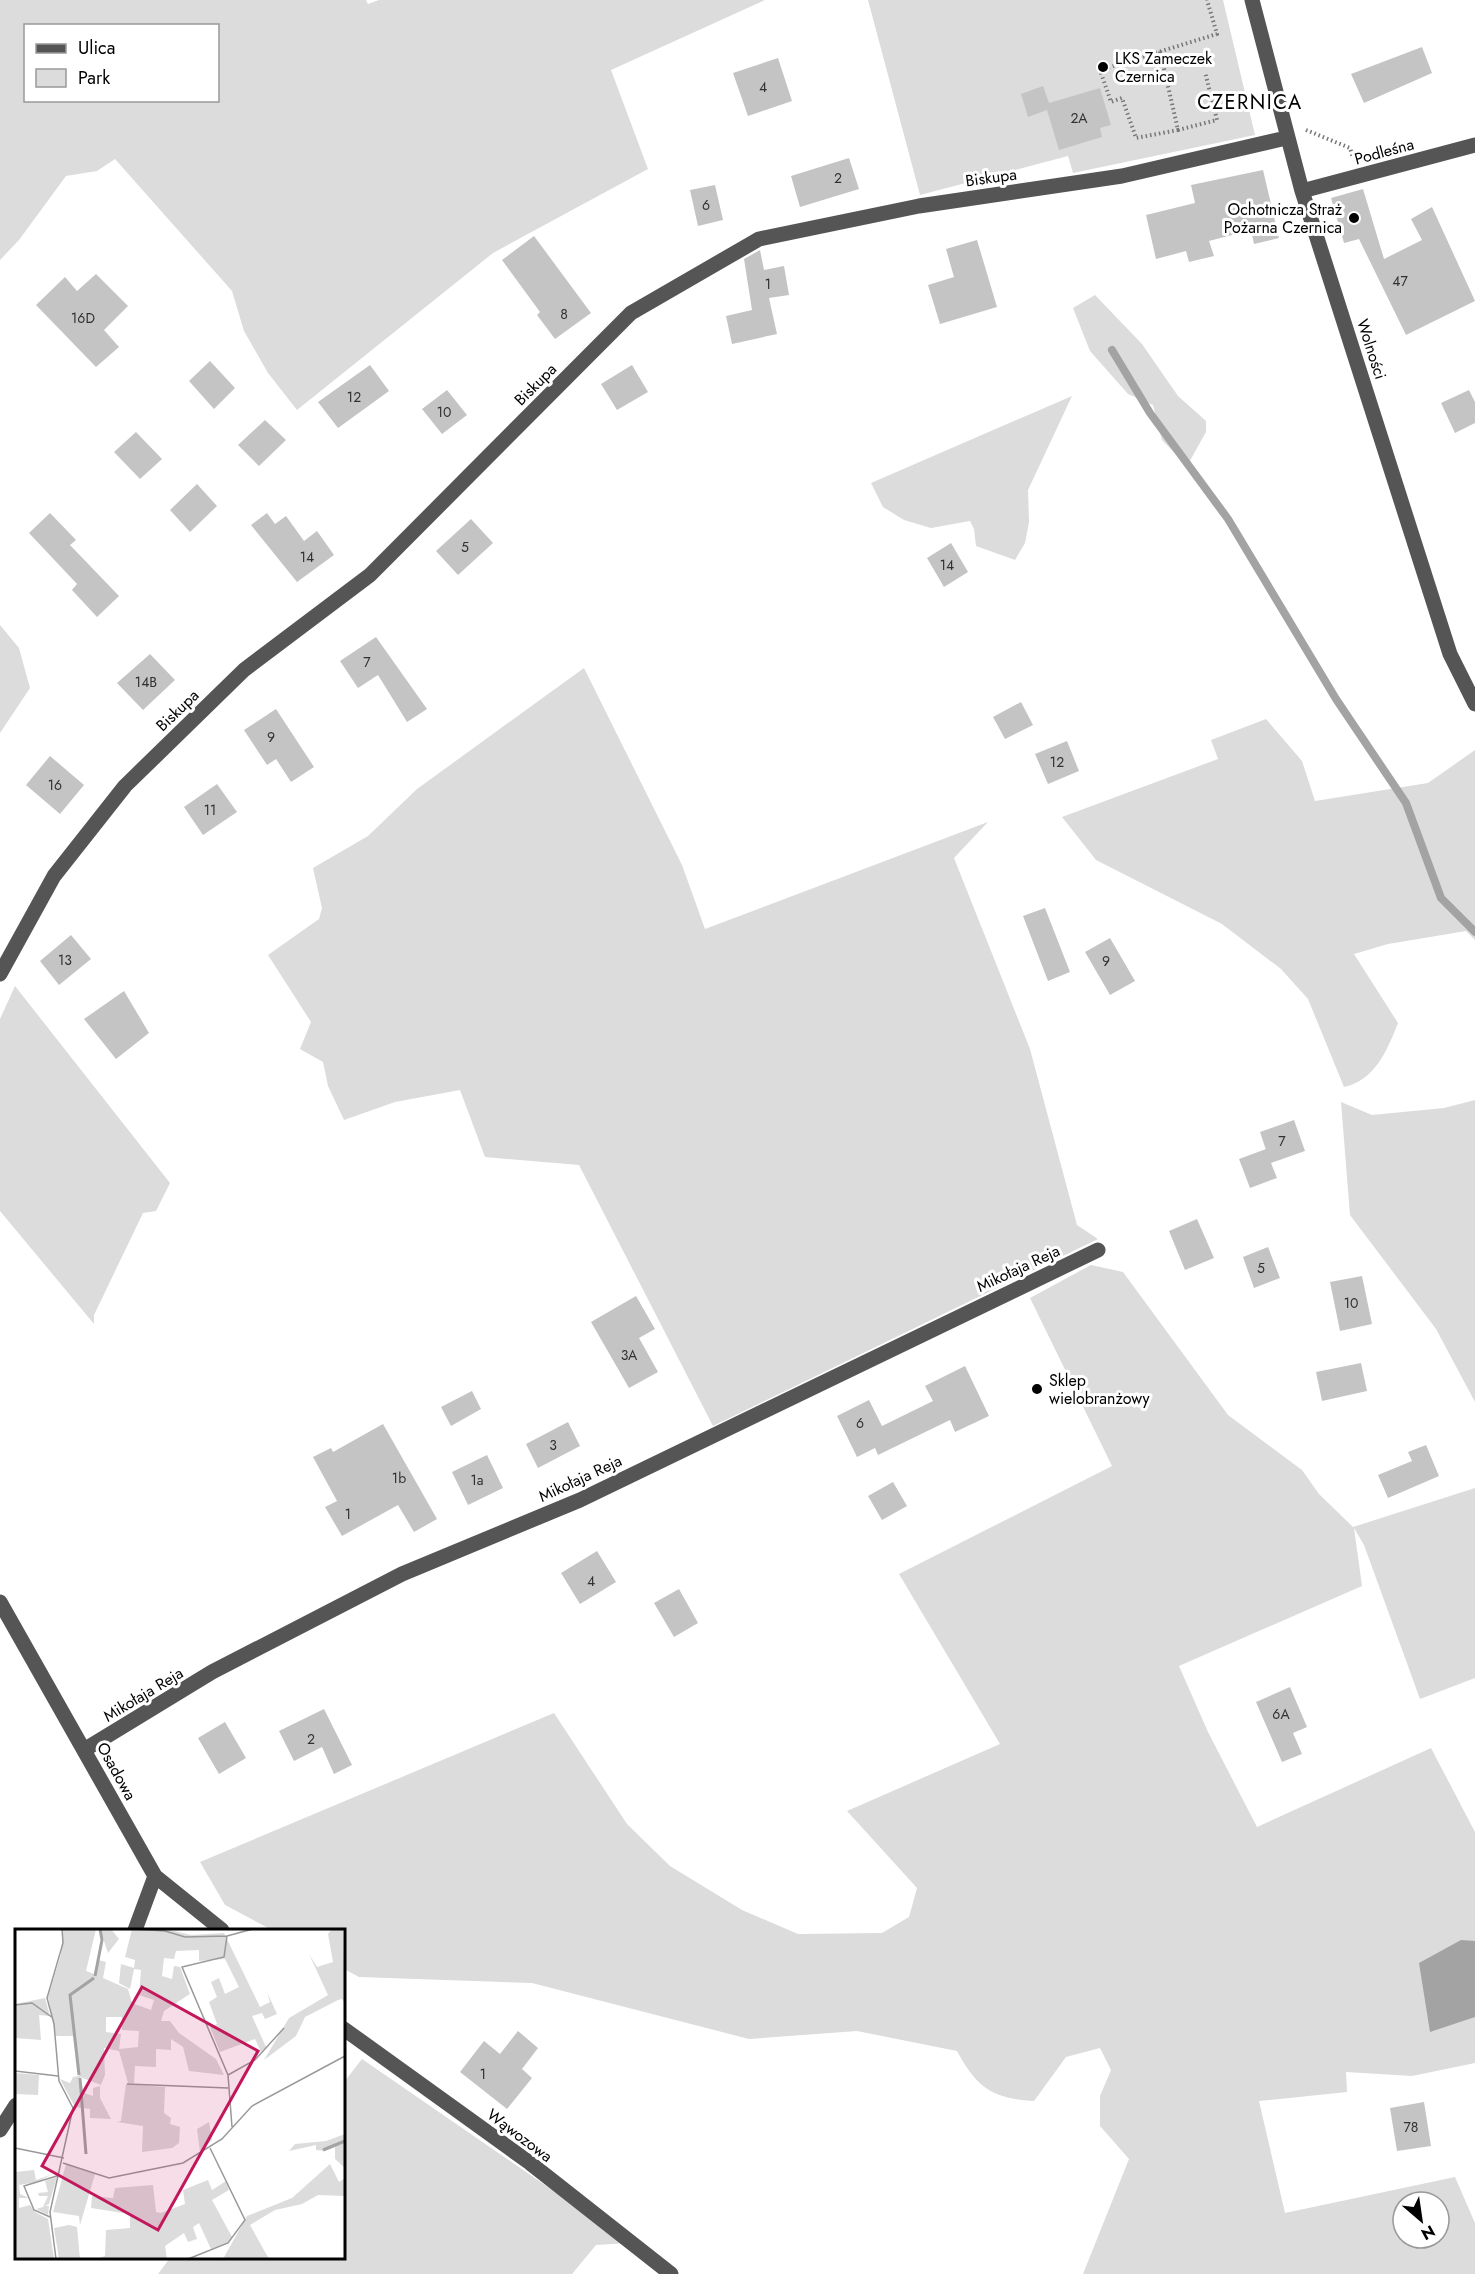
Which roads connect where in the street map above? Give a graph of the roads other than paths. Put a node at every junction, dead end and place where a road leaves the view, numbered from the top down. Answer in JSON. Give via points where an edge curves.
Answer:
{"nodes":[{"id":1,"x":1257,"y":1,"type":"edge"},
{"id":2,"x":1286,"y":138,"type":"junction"},
{"id":3,"x":1475,"y":145,"type":"edge"},
{"id":4,"x":1302,"y":191,"type":"junction"},
{"id":5,"x":1475,"y":704,"type":"edge"},
{"id":6,"x":0,"y":974,"type":"edge"},
{"id":7,"x":1098,"y":1250,"type":"dead end"},
{"id":8,"x":0,"y":1602,"type":"edge"},
{"id":9,"x":84,"y":1750,"type":"junction"},
{"id":10,"x":155,"y":1876,"type":"junction"},
{"id":11,"x":135,"y":1929,"type":"edge"},
{"id":12,"x":221,"y":1929,"type":"edge"},
{"id":13,"x":345,"y":2030,"type":"edge"},
{"id":14,"x":15,"y":2107,"type":"edge"},
{"id":15,"x":0,"y":2130,"type":"edge"},
{"id":16,"x":671,"y":2274,"type":"edge"}],
"edges":[{"from":1,"to":2,"type":"street","name":"Wolności"},
{"from":2,"to":4,"type":"street","name":"Wolności"},
{"from":2,"to":6,"type":"street","name":"Biskupa","via":[[1122,176],[919,206],[759,239],[631,314],[370,575],[244,670],[125,786],[54,876]]},
{"from":3,"to":4,"type":"street","name":"Podleśna"},
{"from":4,"to":5,"type":"street","name":"Wolności","via":[[1450,654]]},
{"from":7,"to":9,"type":"street","name":"Mikołaja Reja","via":[[580,1500],[402,1574],[212,1672]]},
{"from":8,"to":9,"type":"street","name":"Osadowa"},
{"from":9,"to":10,"type":"street","name":"Osadowa"},
{"from":10,"to":11,"type":"street"},
{"from":10,"to":12,"type":"street"},
{"from":13,"to":16,"type":"street","name":"Wąwozowa","via":[[530,2163]]},
{"from":14,"to":15,"type":"street"}]}
